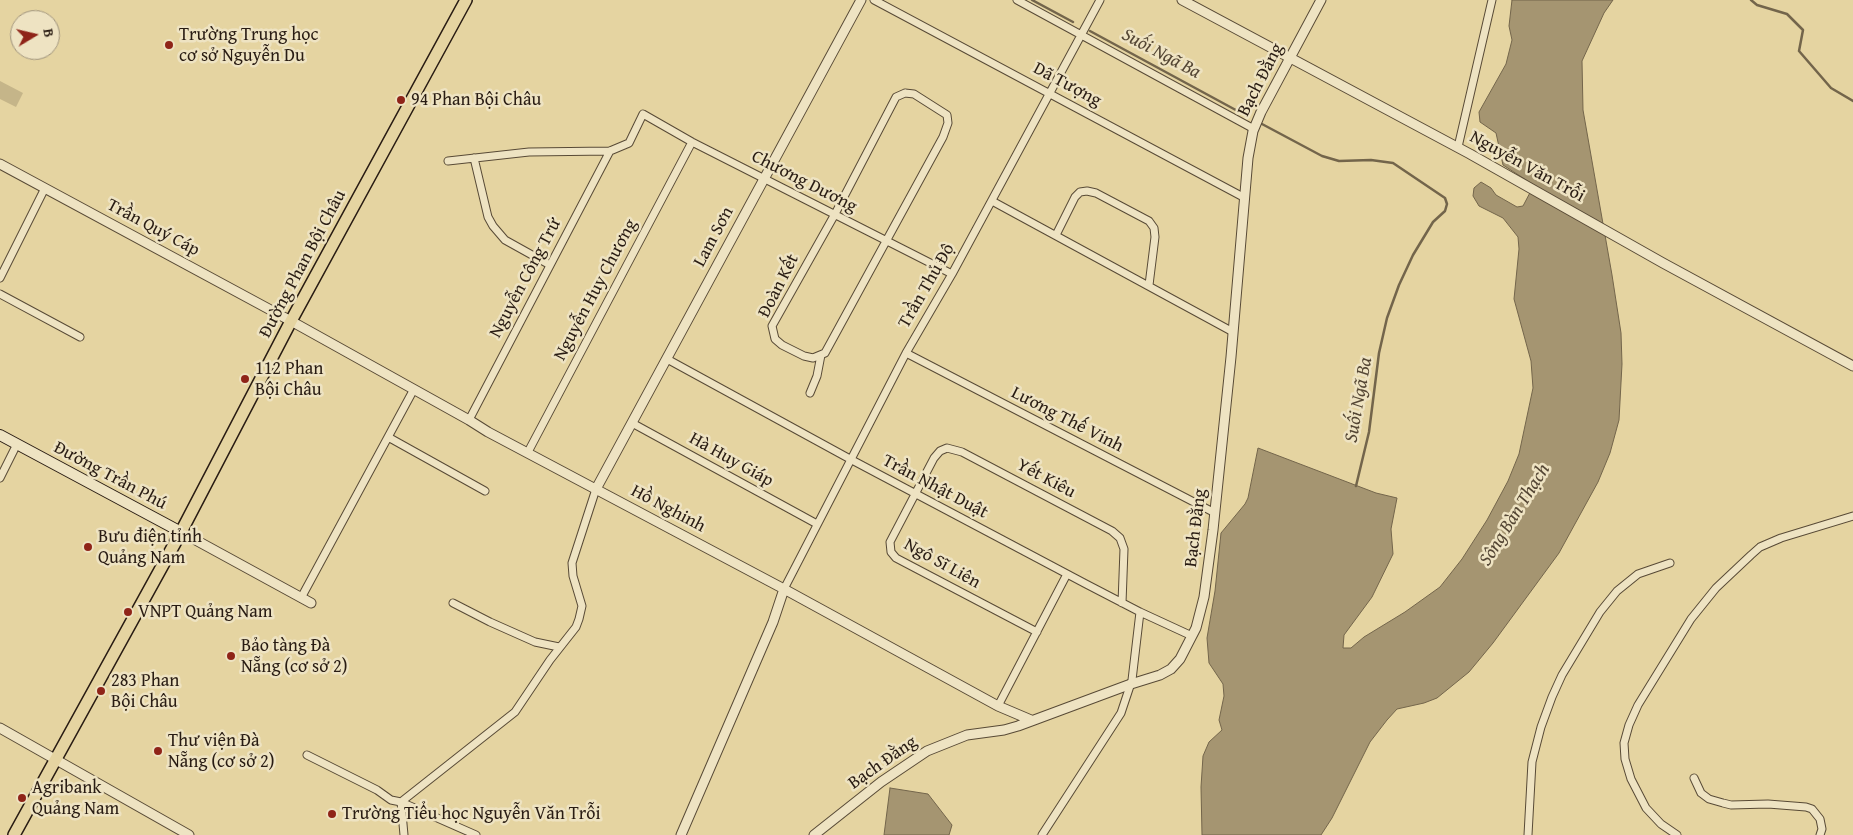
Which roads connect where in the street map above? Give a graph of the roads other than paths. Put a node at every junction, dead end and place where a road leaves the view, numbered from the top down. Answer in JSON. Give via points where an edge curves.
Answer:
{"nodes":[{"id":1,"x":466,"y":0,"type":"edge"},
{"id":2,"x":861,"y":0,"type":"edge"},
{"id":3,"x":874,"y":0,"type":"edge"},
{"id":4,"x":1017,"y":0,"type":"edge"},
{"id":5,"x":1100,"y":0,"type":"edge"},
{"id":6,"x":1182,"y":0,"type":"edge"},
{"id":7,"x":1321,"y":0,"type":"edge"},
{"id":8,"x":1492,"y":0,"type":"edge"},
{"id":9,"x":1081,"y":34,"type":"junction"},
{"id":10,"x":1290,"y":58,"type":"junction"},
{"id":11,"x":1050,"y":93,"type":"junction"},
{"id":12,"x":1254,"y":129,"type":"junction"},
{"id":13,"x":692,"y":142,"type":"junction"},
{"id":14,"x":1458,"y":147,"type":"junction"},
{"id":15,"x":610,"y":152,"type":"junction"},
{"id":16,"x":474,"y":158,"type":"junction"},
{"id":17,"x":448,"y":161,"type":"dead end"},
{"id":18,"x":0,"y":164,"type":"edge"},
{"id":19,"x":764,"y":178,"type":"junction"},
{"id":20,"x":45,"y":188,"type":"junction"},
{"id":21,"x":1245,"y":198,"type":"junction"},
{"id":22,"x":992,"y":201,"type":"junction"},
{"id":23,"x":835,"y":214,"type":"junction"},
{"id":24,"x":1056,"y":235,"type":"junction"},
{"id":25,"x":886,"y":241,"type":"junction"},
{"id":26,"x":550,"y":265,"type":"junction"},
{"id":27,"x":952,"y":274,"type":"junction"},
{"id":28,"x":0,"y":278,"type":"edge"},
{"id":29,"x":1149,"y":285,"type":"junction"},
{"id":30,"x":0,"y":294,"type":"edge"},
{"id":31,"x":291,"y":321,"type":"junction"},
{"id":32,"x":1233,"y":332,"type":"junction"},
{"id":33,"x":80,"y":337,"type":"dead end"},
{"id":34,"x":906,"y":353,"type":"junction"},
{"id":35,"x":821,"y":355,"type":"junction"},
{"id":36,"x":666,"y":359,"type":"junction"},
{"id":37,"x":1853,"y":366,"type":"edge"},
{"id":38,"x":414,"y":389,"type":"junction"},
{"id":39,"x":810,"y":392,"type":"dead end"},
{"id":40,"x":469,"y":420,"type":"junction"},
{"id":41,"x":632,"y":423,"type":"junction"},
{"id":42,"x":0,"y":435,"type":"edge"},
{"id":43,"x":388,"y":436,"type":"junction"},
{"id":44,"x":18,"y":444,"type":"junction"},
{"id":45,"x":528,"y":452,"type":"junction"},
{"id":46,"x":850,"y":459,"type":"junction"},
{"id":47,"x":0,"y":478,"type":"edge"},
{"id":48,"x":596,"y":490,"type":"junction"},
{"id":49,"x":485,"y":491,"type":"dead end"},
{"id":50,"x":916,"y":493,"type":"junction"},
{"id":51,"x":1215,"y":513,"type":"junction"},
{"id":52,"x":1853,"y":516,"type":"edge"},
{"id":53,"x":817,"y":524,"type":"junction"},
{"id":54,"x":181,"y":532,"type":"junction"},
{"id":55,"x":1670,"y":564,"type":"dead end"},
{"id":56,"x":1067,"y":574,"type":"junction"},
{"id":57,"x":784,"y":589,"type":"junction"},
{"id":58,"x":301,"y":598,"type":"junction"},
{"id":59,"x":311,"y":603,"type":"dead end"},
{"id":60,"x":453,"y":603,"type":"dead end"},
{"id":61,"x":1122,"y":603,"type":"junction"},
{"id":62,"x":1140,"y":612,"type":"junction"},
{"id":63,"x":1037,"y":632,"type":"junction"},
{"id":64,"x":1192,"y":636,"type":"junction"},
{"id":65,"x":559,"y":647,"type":"junction"},
{"id":66,"x":1131,"y":684,"type":"junction"},
{"id":67,"x":998,"y":706,"type":"junction"},
{"id":68,"x":1031,"y":720,"type":"junction"},
{"id":69,"x":0,"y":728,"type":"edge"},
{"id":70,"x":307,"y":755,"type":"dead end"},
{"id":71,"x":54,"y":759,"type":"junction"},
{"id":72,"x":1694,"y":778,"type":"dead end"},
{"id":73,"x":401,"y":802,"type":"junction"},
{"id":74,"x":14,"y":835,"type":"edge"},
{"id":75,"x":189,"y":835,"type":"edge"},
{"id":76,"x":404,"y":835,"type":"edge"},
{"id":77,"x":476,"y":835,"type":"edge"},
{"id":78,"x":681,"y":835,"type":"edge"},
{"id":79,"x":814,"y":835,"type":"edge"},
{"id":80,"x":1042,"y":835,"type":"edge"},
{"id":81,"x":1528,"y":835,"type":"edge"},
{"id":82,"x":1676,"y":835,"type":"edge"},
{"id":83,"x":1820,"y":835,"type":"edge"}],
"edges":[{"from":1,"to":31,"type":"main road","name":"Đường Phan Bội Châu"},
{"from":2,"to":19,"type":"street","name":"Lam Sơn"},
{"from":3,"to":11,"type":"street","name":"Dã Tượng"},
{"from":4,"to":9,"type":"street"},
{"from":5,"to":9,"type":"street","name":"Trần Thủ Độ"},
{"from":6,"to":10,"type":"street","name":"Nguyễn Văn Trỗi"},
{"from":7,"to":10,"type":"street","name":"Bạch Đằng"},
{"from":8,"to":14,"type":"street"},
{"from":9,"to":11,"type":"street","name":"Trần Thủ Độ"},
{"from":9,"to":12,"type":"street"},
{"from":10,"to":12,"type":"street","name":"Bạch Đằng"},
{"from":10,"to":14,"type":"street","name":"Nguyễn Văn Trỗi"},
{"from":11,"to":21,"type":"street","name":"Dã Tượng"},
{"from":11,"to":22,"type":"street","name":"Trần Thủ Độ"},
{"from":12,"to":21,"type":"street","name":"Bạch Đằng"},
{"from":13,"to":15,"type":"street","name":"Chương Dương","via":[[643,114],[629,143]]},
{"from":13,"to":19,"type":"street","name":"Chương Dương"},
{"from":13,"to":45,"type":"street","name":"Nguyễn Huy Chương"},
{"from":14,"to":37,"type":"street","name":"Nguyễn Văn Trỗi"},
{"from":15,"to":16,"type":"street","via":[[529,152]]},
{"from":15,"to":26,"type":"street","name":"Nguyễn Công Trứ"},
{"from":16,"to":17,"type":"street"},
{"from":16,"to":26,"type":"street","via":[[493,226],[505,240]]},
{"from":18,"to":20,"type":"street","name":"Trần Quý Cáp"},
{"from":19,"to":23,"type":"street","name":"Chương Dương"},
{"from":19,"to":36,"type":"street","name":"Lam Sơn"},
{"from":20,"to":28,"type":"street"},
{"from":20,"to":31,"type":"street","name":"Trần Quý Cáp"},
{"from":21,"to":32,"type":"street","name":"Bạch Đằng"},
{"from":22,"to":24,"type":"street"},
{"from":22,"to":27,"type":"street","name":"Trần Thủ Độ"},
{"from":23,"to":25,"type":"street","name":"Chương Dương"},
{"from":23,"to":25,"type":"street","name":"Đoàn Kết","via":[[896,97],[914,94],[947,115],[948,123]]},
{"from":23,"to":35,"type":"street","name":"Đoàn Kết","via":[[772,326],[775,339],[782,345],[804,356],[813,358]]},
{"from":24,"to":29,"type":"street"},
{"from":24,"to":29,"type":"street","via":[[1075,197],[1087,191],[1150,222],[1156,237]]},
{"from":25,"to":27,"type":"street","name":"Chương Dương"},
{"from":25,"to":35,"type":"street","name":"Đoàn Kết"},
{"from":26,"to":40,"type":"street","name":"Nguyễn Công Trứ"},
{"from":27,"to":34,"type":"street","name":"Trần Thủ Độ"},
{"from":29,"to":32,"type":"street"},
{"from":30,"to":33,"type":"street"},
{"from":31,"to":38,"type":"street","name":"Hồ Nghinh"},
{"from":31,"to":54,"type":"main road","name":"Đường Phan Bội Châu"},
{"from":32,"to":51,"type":"street","name":"Bạch Đằng"},
{"from":34,"to":46,"type":"street","name":"Trần Thủ Độ"},
{"from":34,"to":51,"type":"street","name":"Lương Thế Vinh"},
{"from":35,"to":39,"type":"street"},
{"from":36,"to":41,"type":"street","name":"Lam Sơn"},
{"from":36,"to":46,"type":"street","name":"Trần Nhật Duật"},
{"from":38,"to":40,"type":"street","name":"Hồ Nghinh"},
{"from":38,"to":43,"type":"street"},
{"from":40,"to":45,"type":"street","name":"Hồ Nghinh"},
{"from":41,"to":48,"type":"street","name":"Lam Sơn"},
{"from":41,"to":53,"type":"street","name":"Hà Huy Giáp"},
{"from":42,"to":44,"type":"main road","name":"Đường Trần Phú"},
{"from":43,"to":49,"type":"street"},
{"from":43,"to":58,"type":"street"},
{"from":44,"to":47,"type":"street"},
{"from":44,"to":54,"type":"main road","name":"Đường Trần Phú"},
{"from":45,"to":48,"type":"street","name":"Hồ Nghinh"},
{"from":46,"to":50,"type":"street","name":"Trần Nhật Duật"},
{"from":46,"to":53,"type":"street","name":"Trần Thủ Độ"},
{"from":48,"to":57,"type":"street","name":"Hồ Nghinh"},
{"from":48,"to":65,"type":"street","via":[[572,563],[582,612],[576,627]]},
{"from":50,"to":56,"type":"street","name":"Trần Nhật Duật"},
{"from":50,"to":61,"type":"street","name":"Yết Kiêu","via":[[940,451],[955,449],[1103,527],[1120,538],[1124,549]]},
{"from":50,"to":63,"type":"street","name":"Ngô Sĩ Liên","via":[[890,542],[890,552]]},
{"from":51,"to":64,"type":"street","name":"Bạch Đằng","via":[[1204,597]]},
{"from":52,"to":82,"type":"street","via":[[1781,538],[1751,554],[1716,588],[1691,619],[1638,705],[1628,724],[1625,759],[1646,808]]},
{"from":53,"to":57,"type":"street","name":"Trần Thủ Độ"},
{"from":54,"to":58,"type":"street","name":"Đường Trần Phú"},
{"from":54,"to":71,"type":"main road","name":"Đường Phan Bội Châu"},
{"from":55,"to":81,"type":"street","via":[[1638,574],[1617,591],[1600,612],[1562,675],[1541,727],[1532,762]]},
{"from":56,"to":61,"type":"street","name":"Trần Nhật Duật"},
{"from":56,"to":63,"type":"street"},
{"from":57,"to":67,"type":"street","name":"Hồ Nghinh"},
{"from":57,"to":78,"type":"street","via":[[777,613]]},
{"from":58,"to":59,"type":"street","name":"Đường Trần Phú"},
{"from":60,"to":65,"type":"street","via":[[535,642]]},
{"from":61,"to":62,"type":"street","name":"Trần Nhật Duật"},
{"from":62,"to":64,"type":"street","name":"Trần Nhật Duật"},
{"from":62,"to":66,"type":"street"},
{"from":63,"to":67,"type":"street"},
{"from":64,"to":66,"type":"street","name":"Bạch Đằng","via":[[1175,666],[1160,675]]},
{"from":65,"to":73,"type":"street","via":[[515,712]]},
{"from":66,"to":68,"type":"street","name":"Bạch Đằng"},
{"from":66,"to":80,"type":"street","via":[[1121,713]]},
{"from":67,"to":68,"type":"street","name":"Hồ Nghinh"},
{"from":68,"to":79,"type":"street","name":"Bạch Đằng","via":[[1004,730],[967,735],[927,751],[881,782]]},
{"from":69,"to":71,"type":"street"},
{"from":70,"to":73,"type":"street","via":[[391,800]]},
{"from":71,"to":74,"type":"main road","name":"Đường Phan Bội Châu"},
{"from":71,"to":75,"type":"street"},
{"from":72,"to":83,"type":"street","via":[[1709,799],[1727,804],[1812,809],[1822,824]]},
{"from":73,"to":76,"type":"street"},
{"from":73,"to":77,"type":"street"}]}
